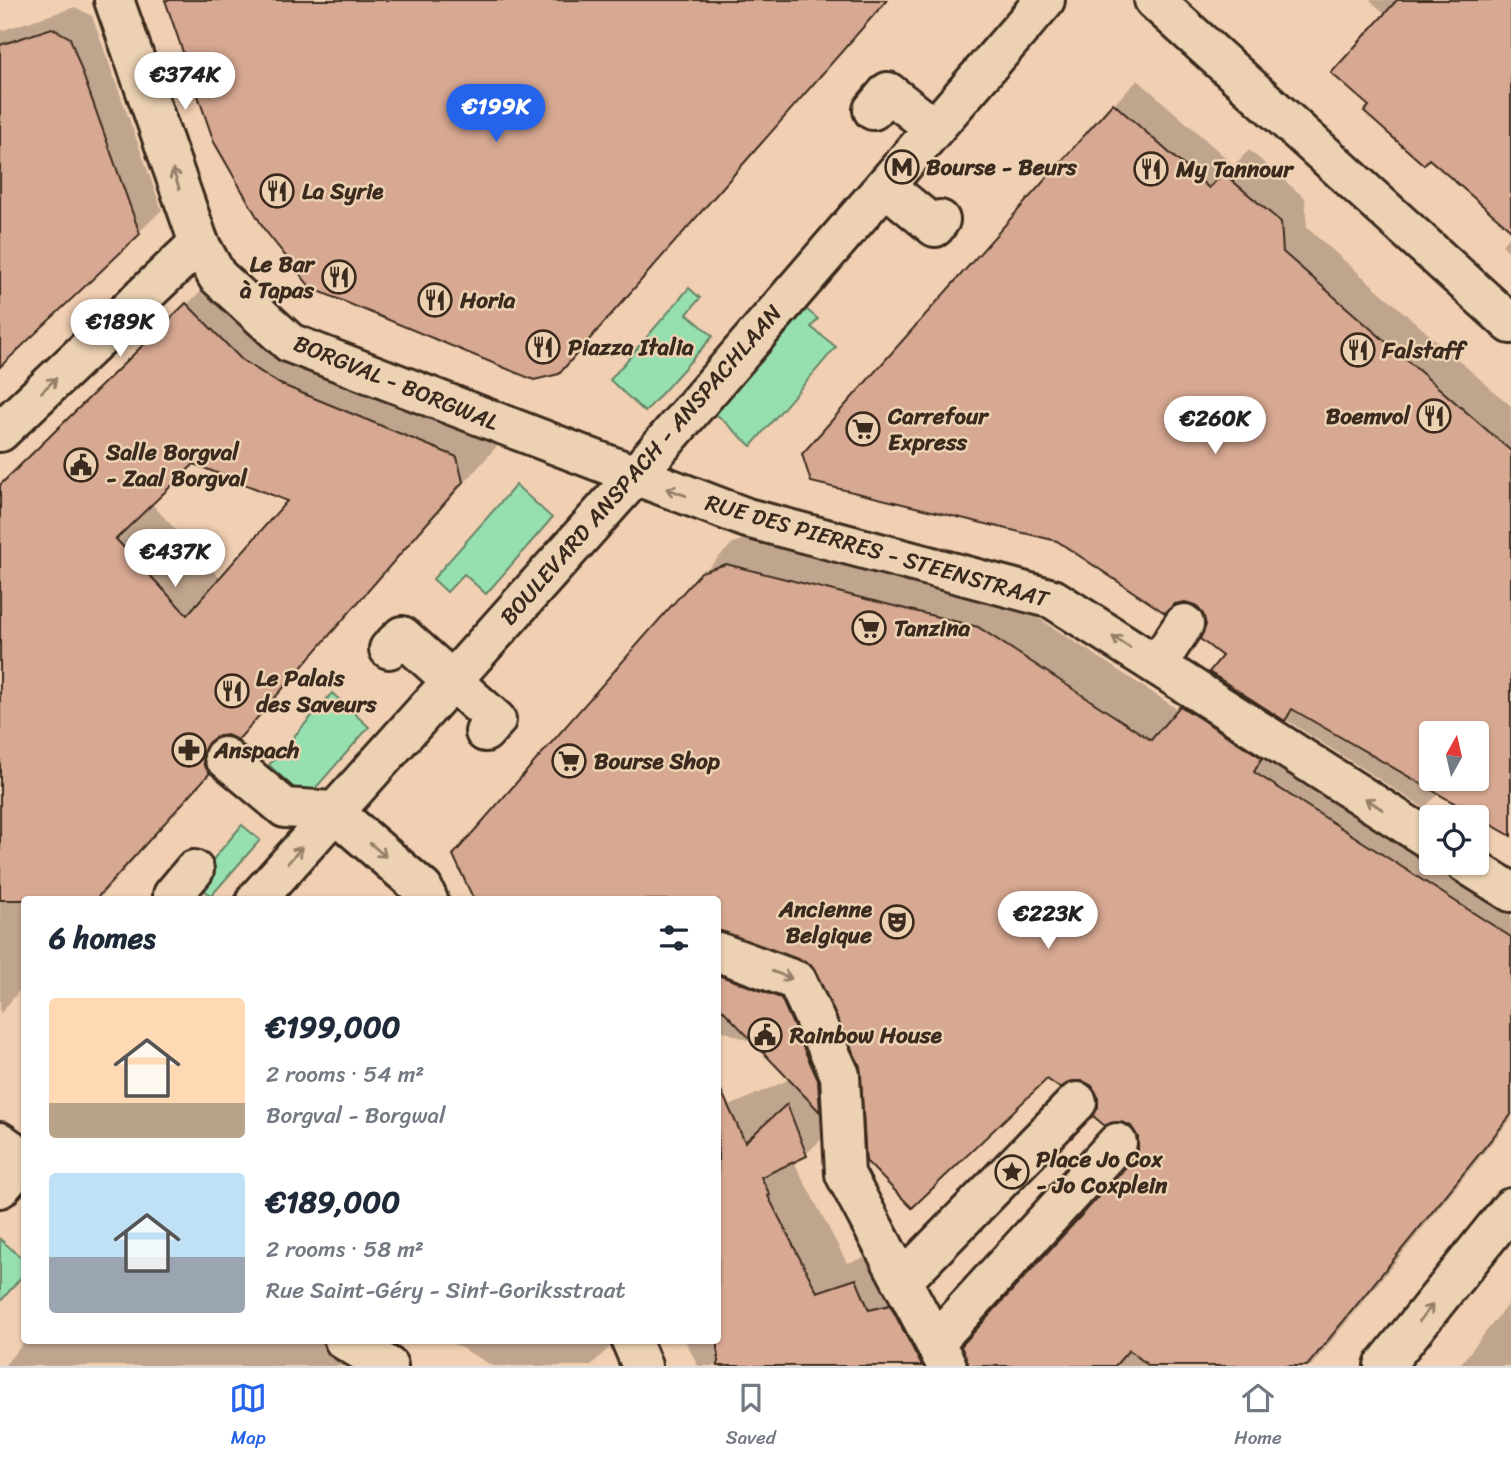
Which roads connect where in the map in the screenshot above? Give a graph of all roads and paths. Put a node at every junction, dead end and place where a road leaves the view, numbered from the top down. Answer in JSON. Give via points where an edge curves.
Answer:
{"nodes":[{"id":1,"x":114,"y":0,"type":"edge"},
{"id":2,"x":1154,"y":0,"type":"edge"},
{"id":3,"x":1034,"y":13,"type":"edge"},
{"id":4,"x":873,"y":110,"type":"dead end"},
{"id":5,"x":934,"y":128,"type":"junction"},
{"id":6,"x":885,"y":186,"type":"junction"},
{"id":7,"x":940,"y":220,"type":"dead end"},
{"id":8,"x":199,"y":243,"type":"junction"},
{"id":9,"x":1511,"y":324,"type":"edge"},
{"id":10,"x":0,"y":432,"type":"edge"},
{"id":11,"x":634,"y":477,"type":"junction"},
{"id":12,"x":1184,"y":624,"type":"dead end"},
{"id":13,"x":389,"y":649,"type":"dead end"},
{"id":14,"x":1157,"y":665,"type":"junction"},
{"id":15,"x":451,"y":680,"type":"junction"},
{"id":16,"x":485,"y":732,"type":"dead end"},
{"id":17,"x":224,"y":757,"type":"dead end"},
{"id":18,"x":334,"y":811,"type":"junction"},
{"id":19,"x":1419,"y":833,"type":"edge"},
{"id":20,"x":1484,"y":875,"type":"edge"},
{"id":21,"x":1511,"y":892,"type":"edge"},
{"id":22,"x":260,"y":896,"type":"edge"},
{"id":23,"x":426,"y":896,"type":"edge"},
{"id":24,"x":721,"y":953,"type":"edge"},
{"id":25,"x":1077,"y":1102,"type":"dead end"},
{"id":26,"x":0,"y":1142,"type":"edge"},
{"id":27,"x":1117,"y":1143,"type":"dead end"},
{"id":28,"x":21,"y":1157,"type":"edge"},
{"id":29,"x":21,"y":1163,"type":"edge"},
{"id":30,"x":0,"y":1188,"type":"edge"},
{"id":31,"x":1511,"y":1208,"type":"edge"},
{"id":32,"x":903,"y":1280,"type":"junction"},
{"id":33,"x":351,"y":1344,"type":"edge"},
{"id":34,"x":633,"y":1344,"type":"edge"},
{"id":35,"x":941,"y":1354,"type":"edge"},
{"id":36,"x":388,"y":1366,"type":"edge"},
{"id":37,"x":642,"y":1366,"type":"edge"},
{"id":38,"x":1384,"y":1366,"type":"edge"}],
"edges":[{"from":8,"to":1,"type":"street","name":"BORGVAL - BORGWAL","one_way":true},
{"from":2,"to":9,"type":"street"},
{"from":3,"to":5,"type":"street","name":"BOULEVARD ANSPACH - ANSPACHLAAN"},
{"from":4,"to":5,"type":"street","via":[[888,92]]},
{"from":5,"to":6,"type":"street","name":"BOULEVARD ANSPACH - ANSPACHLAAN"},
{"from":6,"to":7,"type":"street","via":[[935,227]]},
{"from":6,"to":11,"type":"street","name":"BOULEVARD ANSPACH - ANSPACHLAAN"},
{"from":10,"to":8,"type":"street","one_way":true},
{"from":8,"to":11,"type":"street","name":"BORGVAL - BORGWAL","via":[[217,276],[290,343]]},
{"from":14,"to":11,"type":"street","name":"RUE DES PIERRES - STEENSTRAAT","one_way":true,"via":[[1053,599],[747,518]]},
{"from":11,"to":15,"type":"street","name":"BOULEVARD ANSPACH - ANSPACHLAAN"},
{"from":12,"to":14,"type":"street"},
{"from":13,"to":15,"type":"street","via":[[402,636]]},
{"from":19,"to":14,"type":"street","name":"RUE DES PIERRES - STEENSTRAAT","one_way":true},
{"from":15,"to":16,"type":"street","via":[[496,720]]},
{"from":15,"to":18,"type":"street","name":"BOULEVARD ANSPACH - ANSPACHLAAN"},
{"from":17,"to":18,"type":"street","via":[[285,808]]},
{"from":22,"to":18,"type":"street","name":"BOULEVARD ANSPACH - ANSPACHLAAN","one_way":true},
{"from":18,"to":23,"type":"street","one_way":true},
{"from":20,"to":21,"type":"street"},
{"from":24,"to":32,"type":"street","one_way":true,"via":[[797,981],[840,1075],[845,1174]]},
{"from":25,"to":32,"type":"street"},
{"from":26,"to":28,"type":"street"},
{"from":27,"to":35,"type":"street"},
{"from":29,"to":30,"type":"street"},
{"from":38,"to":31,"type":"street","one_way":true},
{"from":32,"to":35,"type":"street"},
{"from":33,"to":36,"type":"street"},
{"from":34,"to":37,"type":"street"}]}
